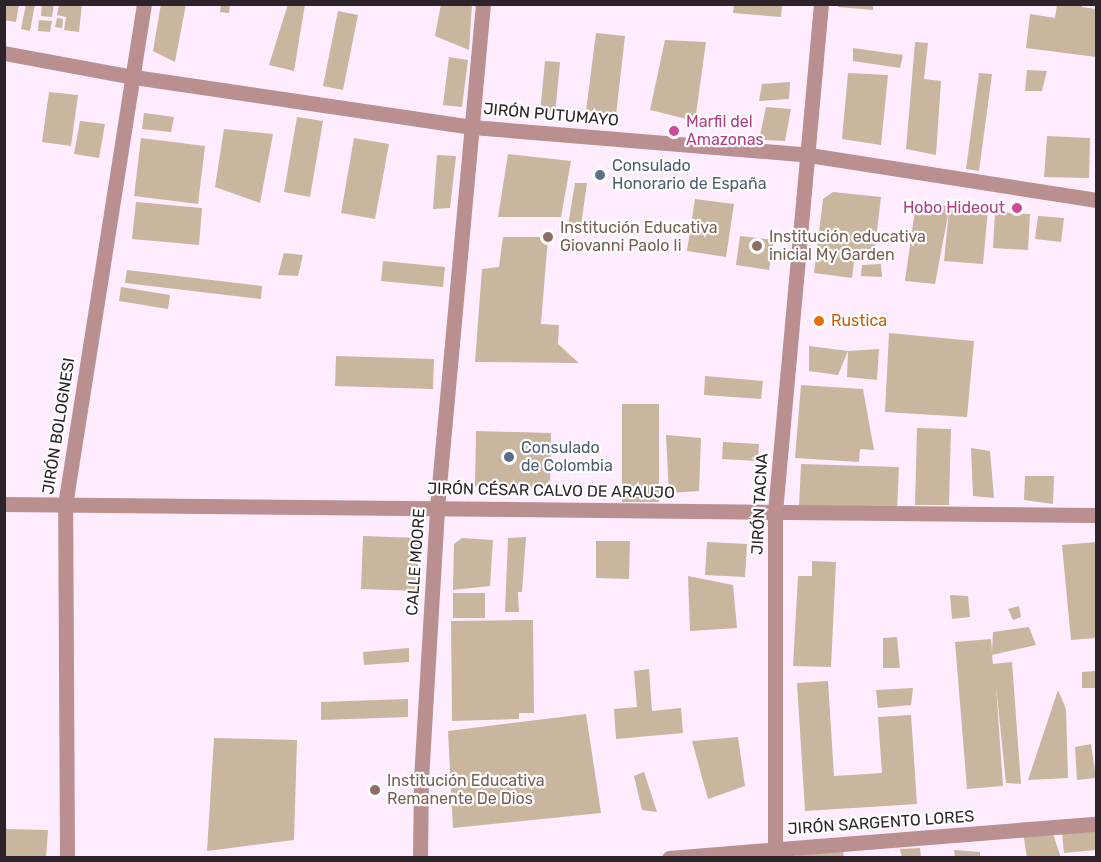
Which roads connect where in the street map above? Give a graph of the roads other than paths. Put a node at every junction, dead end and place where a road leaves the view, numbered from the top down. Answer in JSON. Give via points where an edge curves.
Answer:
{"nodes":[{"id":1,"x":144,"y":4,"type":"edge"},
{"id":2,"x":483,"y":4,"type":"edge"},
{"id":3,"x":820,"y":4,"type":"edge"},
{"id":4,"x":4,"y":53,"type":"edge"},
{"id":5,"x":134,"y":77,"type":"junction"},
{"id":6,"x":472,"y":127,"type":"junction"},
{"id":7,"x":809,"y":155,"type":"junction"},
{"id":8,"x":1096,"y":200,"type":"edge"},
{"id":9,"x":4,"y":504,"type":"edge"},
{"id":10,"x":65,"y":505,"type":"junction"},
{"id":11,"x":437,"y":508,"type":"junction"},
{"id":12,"x":775,"y":512,"type":"junction"},
{"id":13,"x":1096,"y":515,"type":"edge"},
{"id":14,"x":1096,"y":824,"type":"edge"},
{"id":15,"x":774,"y":853,"type":"edge"},
{"id":16,"x":67,"y":858,"type":"edge"},
{"id":17,"x":420,"y":858,"type":"edge"},
{"id":18,"x":669,"y":858,"type":"edge"}],
"edges":[{"from":1,"to":5,"type":"street","name":"JIRÓN BOLOGNESI"},
{"from":2,"to":6,"type":"street","name":"CALLE MOORE"},
{"from":3,"to":7,"type":"street","name":"JIRÓN TACNA"},
{"from":4,"to":5,"type":"street","name":"JIRÓN PUTUMAYO"},
{"from":5,"to":6,"type":"street","name":"JIRÓN PUTUMAYO"},
{"from":5,"to":10,"type":"street","name":"JIRÓN BOLOGNESI"},
{"from":6,"to":7,"type":"street","name":"JIRÓN PUTUMAYO"},
{"from":6,"to":11,"type":"street","name":"CALLE MOORE"},
{"from":7,"to":8,"type":"street","name":"JIRÓN PUTUMAYO"},
{"from":7,"to":12,"type":"street","name":"JIRÓN TACNA"},
{"from":9,"to":10,"type":"street","name":"JIRÓN CÉSAR CALVO DE ARAUJO"},
{"from":10,"to":11,"type":"street","name":"JIRÓN CÉSAR CALVO DE ARAUJO"},
{"from":10,"to":16,"type":"street","name":"JIRÓN BOLOGNESI"},
{"from":11,"to":12,"type":"street","name":"JIRÓN CÉSAR CALVO DE ARAUJO"},
{"from":11,"to":17,"type":"street","name":"CALLE MOORE"},
{"from":12,"to":13,"type":"street","name":"JIRÓN CÉSAR CALVO DE ARAUJO"},
{"from":12,"to":15,"type":"street","name":"JIRÓN TACNA"},
{"from":14,"to":15,"type":"street","name":"JIRÓN SARGENTO LORES"},
{"from":15,"to":18,"type":"street","name":"JIRÓN SARGENTO LORES"}]}
